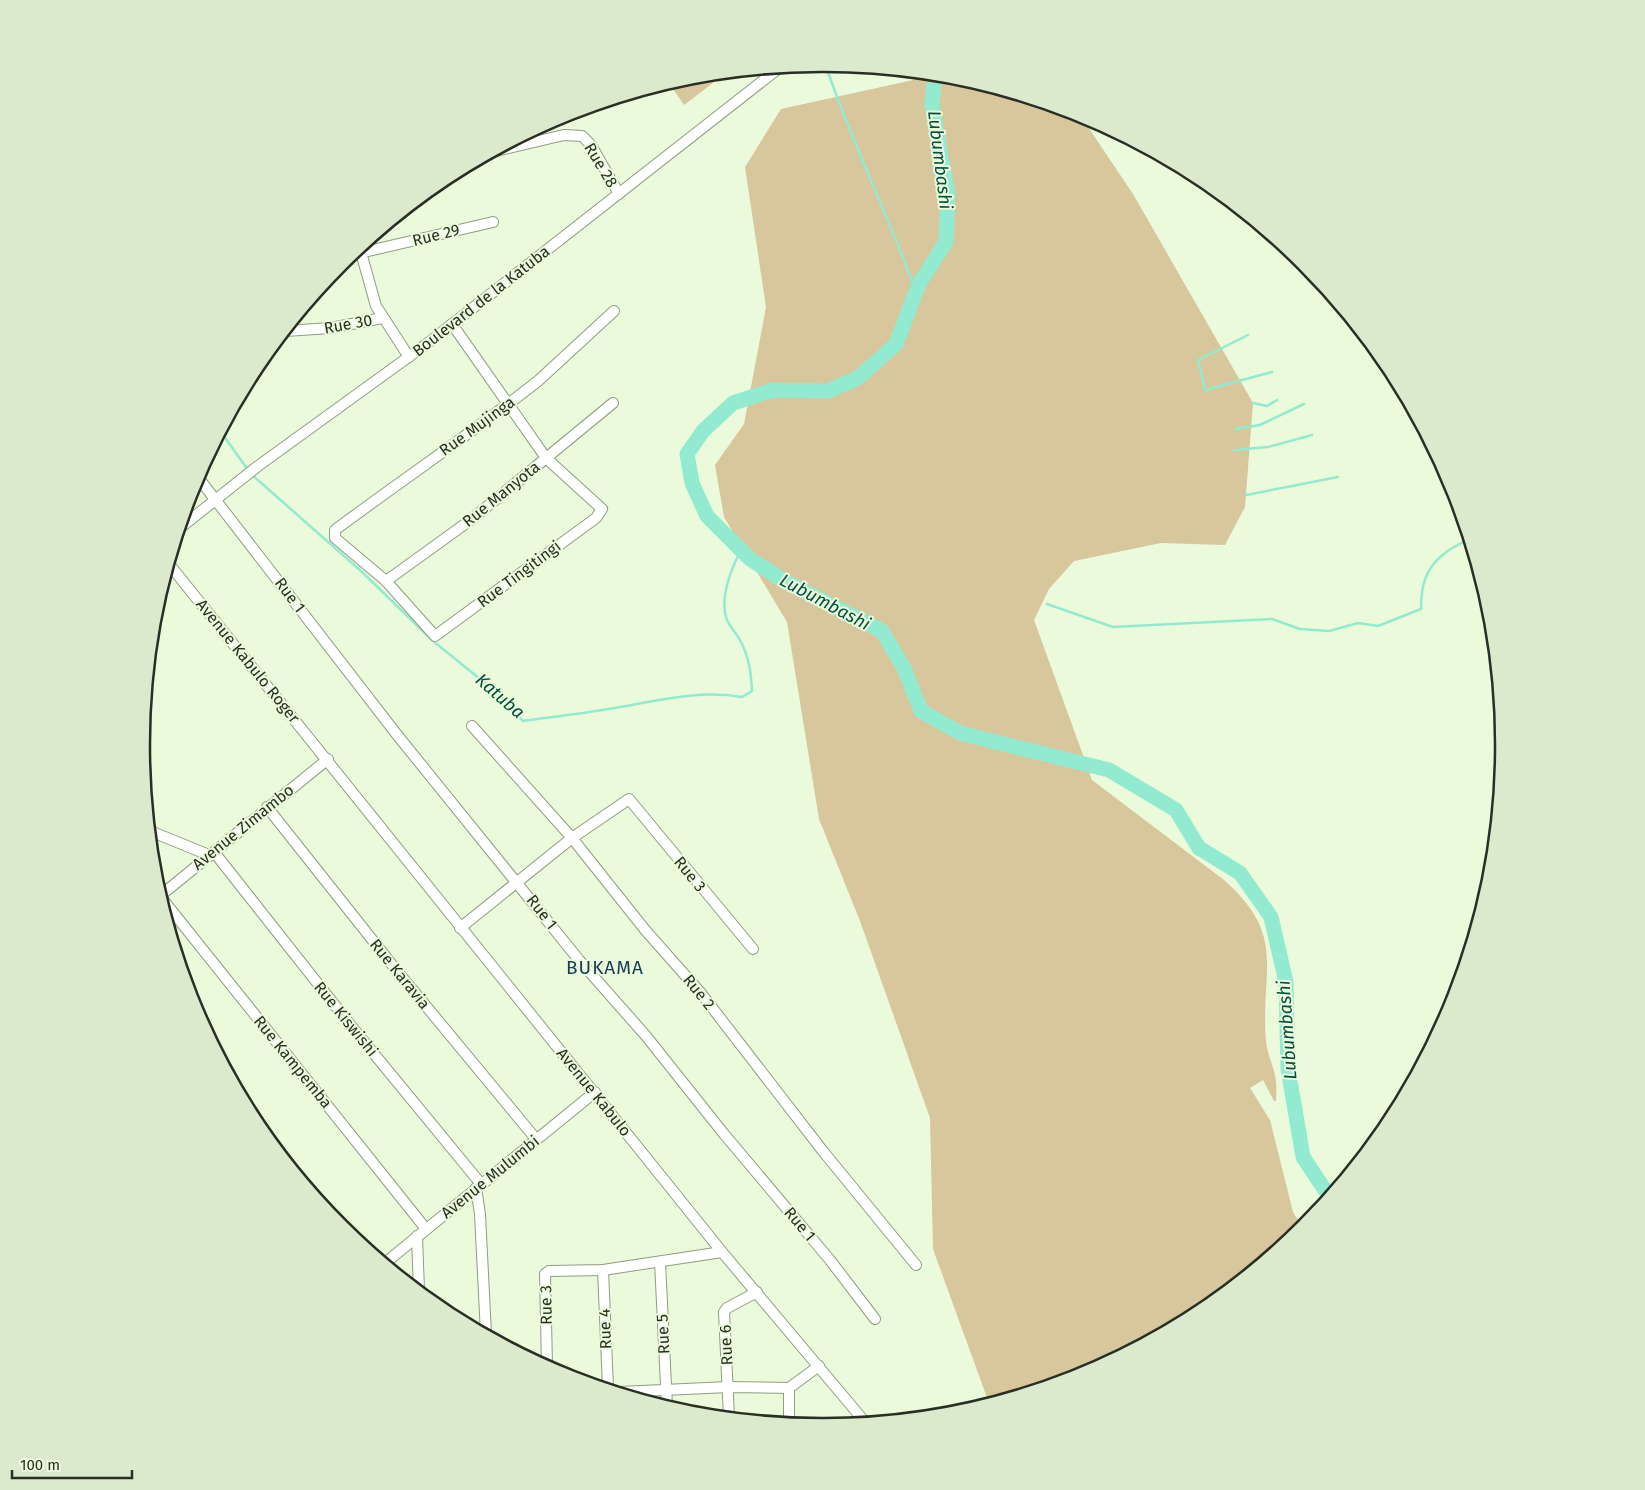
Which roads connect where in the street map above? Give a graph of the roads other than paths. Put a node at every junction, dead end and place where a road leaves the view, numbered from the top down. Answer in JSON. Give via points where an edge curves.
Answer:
{"nodes":[{"id":1,"x":770,"y":75,"type":"edge"},
{"id":2,"x":518,"y":146,"type":"edge"},
{"id":3,"x":619,"y":194,"type":"junction"},
{"id":4,"x":492,"y":222,"type":"dead end"},
{"id":5,"x":368,"y":250,"type":"edge"},
{"id":6,"x":359,"y":258,"type":"edge"},
{"id":7,"x":614,"y":311,"type":"dead end"},
{"id":8,"x":382,"y":318,"type":"junction"},
{"id":9,"x":452,"y":324,"type":"junction"},
{"id":10,"x":293,"y":331,"type":"edge"},
{"id":11,"x":409,"y":357,"type":"junction"},
{"id":12,"x":613,"y":403,"type":"dead end"},
{"id":13,"x":507,"y":404,"type":"junction"},
{"id":14,"x":546,"y":458,"type":"junction"},
{"id":15,"x":203,"y":483,"type":"edge"},
{"id":16,"x":216,"y":499,"type":"junction"},
{"id":17,"x":189,"y":521,"type":"edge"},
{"id":18,"x":173,"y":569,"type":"edge"},
{"id":19,"x":386,"y":581,"type":"junction"},
{"id":20,"x":472,"y":726,"type":"dead end"},
{"id":21,"x":328,"y":759,"type":"junction"},
{"id":22,"x":267,"y":808,"type":"junction"},
{"id":23,"x":156,"y":833,"type":"edge"},
{"id":24,"x":572,"y":838,"type":"junction"},
{"id":25,"x":211,"y":854,"type":"junction"},
{"id":26,"x":518,"y":882,"type":"junction"},
{"id":27,"x":166,"y":891,"type":"edge"},
{"id":28,"x":171,"y":910,"type":"edge"},
{"id":29,"x":460,"y":928,"type":"junction"},
{"id":30,"x":753,"y":949,"type":"dead end"},
{"id":31,"x":595,"y":1092,"type":"junction"},
{"id":32,"x":536,"y":1139,"type":"junction"},
{"id":33,"x":479,"y":1186,"type":"junction"},
{"id":34,"x":426,"y":1229,"type":"junction"},
{"id":35,"x":417,"y":1236,"type":"junction"},
{"id":36,"x":722,"y":1252,"type":"junction"},
{"id":37,"x":389,"y":1259,"type":"edge"},
{"id":38,"x":660,"y":1262,"type":"junction"},
{"id":39,"x":916,"y":1265,"type":"dead end"},
{"id":40,"x":603,"y":1270,"type":"junction"},
{"id":41,"x":419,"y":1283,"type":"edge"},
{"id":42,"x":757,"y":1292,"type":"junction"},
{"id":43,"x":875,"y":1319,"type":"dead end"},
{"id":44,"x":486,"y":1327,"type":"edge"},
{"id":45,"x":547,"y":1358,"type":"edge"},
{"id":46,"x":819,"y":1366,"type":"junction"},
{"id":47,"x":608,"y":1383,"type":"edge"},
{"id":48,"x":729,"y":1388,"type":"junction"},
{"id":49,"x":788,"y":1388,"type":"junction"},
{"id":50,"x":666,"y":1390,"type":"junction"},
{"id":51,"x":636,"y":1391,"type":"edge"},
{"id":52,"x":667,"y":1399,"type":"edge"},
{"id":53,"x":729,"y":1411,"type":"edge"},
{"id":54,"x":789,"y":1416,"type":"edge"},
{"id":55,"x":860,"y":1416,"type":"edge"}],
"edges":[{"from":1,"to":3,"type":"street","name":"Boulevard de la Katuba"},
{"from":2,"to":3,"type":"street","name":"Rue 28","via":[[564,135],[582,136],[591,145]]},
{"from":3,"to":9,"type":"street","name":"Boulevard de la Katuba"},
{"from":4,"to":5,"type":"street","name":"Rue 29"},
{"from":6,"to":8,"type":"street"},
{"from":7,"to":13,"type":"street","name":"Rue Mujinga","via":[[538,381]]},
{"from":8,"to":10,"type":"street","name":"Rue 30"},
{"from":8,"to":11,"type":"street"},
{"from":9,"to":11,"type":"street","name":"Boulevard de la Katuba"},
{"from":9,"to":13,"type":"street"},
{"from":11,"to":16,"type":"street","name":"Boulevard de la Katuba"},
{"from":12,"to":14,"type":"street","name":"Rue Manyota"},
{"from":13,"to":14,"type":"street"},
{"from":13,"to":19,"type":"street","name":"Rue Mujinga","via":[[334,532],[335,538]]},
{"from":14,"to":19,"type":"street","name":"Rue Manyota","via":[[472,519]]},
{"from":14,"to":19,"type":"street","name":"Rue Tingitingi","via":[[602,510],[596,518],[435,636]]},
{"from":15,"to":16,"type":"street","name":"Rue 1"},
{"from":16,"to":17,"type":"street","name":"Boulevard de la Katuba"},
{"from":16,"to":26,"type":"street","name":"Rue 1","via":[[398,736]]},
{"from":18,"to":21,"type":"street","name":"Avenue Kabulo Roger"},
{"from":20,"to":24,"type":"street","name":"Rue 2"},
{"from":21,"to":22,"type":"street","name":"Avenue Zimambo"},
{"from":21,"to":29,"type":"street","name":"Avenue Kabulo"},
{"from":22,"to":25,"type":"street","name":"Avenue Zimambo"},
{"from":22,"to":32,"type":"street","name":"Rue Karavia"},
{"from":23,"to":25,"type":"street"},
{"from":24,"to":26,"type":"street"},
{"from":24,"to":30,"type":"street","name":"Rue 3","via":[[629,799]]},
{"from":24,"to":39,"type":"street","name":"Rue 2","via":[[646,931],[700,992]]},
{"from":25,"to":27,"type":"street","name":"Avenue Zimambo"},
{"from":25,"to":33,"type":"street","name":"Rue Kiswishi"},
{"from":26,"to":29,"type":"street"},
{"from":26,"to":43,"type":"street","name":"Rue 1"},
{"from":28,"to":34,"type":"street","name":"Rue Kampemba"},
{"from":29,"to":31,"type":"street","name":"Avenue Kabulo"},
{"from":31,"to":32,"type":"street","name":"Avenue Mulumbi"},
{"from":31,"to":36,"type":"street","name":"Avenue Kabulo"},
{"from":32,"to":33,"type":"street","name":"Avenue Mulumbi"},
{"from":33,"to":34,"type":"street","name":"Avenue Mulumbi"},
{"from":33,"to":44,"type":"street"},
{"from":34,"to":35,"type":"street","name":"Avenue Mulumbi"},
{"from":35,"to":37,"type":"street","name":"Avenue Mulumbi"},
{"from":35,"to":41,"type":"street"},
{"from":36,"to":38,"type":"street"},
{"from":36,"to":42,"type":"street","name":"Avenue Kabulo"},
{"from":38,"to":40,"type":"street"},
{"from":38,"to":50,"type":"street","name":"Rue 5"},
{"from":40,"to":45,"type":"street","name":"Rue 3","via":[[549,1271],[545,1274]]},
{"from":40,"to":47,"type":"street","name":"Rue 4"},
{"from":42,"to":46,"type":"street","name":"Avenue Kabulo"},
{"from":42,"to":48,"type":"street","name":"Rue 6","via":[[724,1312]]},
{"from":46,"to":49,"type":"street"},
{"from":46,"to":55,"type":"street","name":"Avenue Kabulo"},
{"from":48,"to":49,"type":"street"},
{"from":48,"to":50,"type":"street"},
{"from":48,"to":53,"type":"street","name":"Rue 6"},
{"from":49,"to":54,"type":"street"},
{"from":50,"to":51,"type":"street"},
{"from":50,"to":52,"type":"street","name":"Rue 5"}]}
